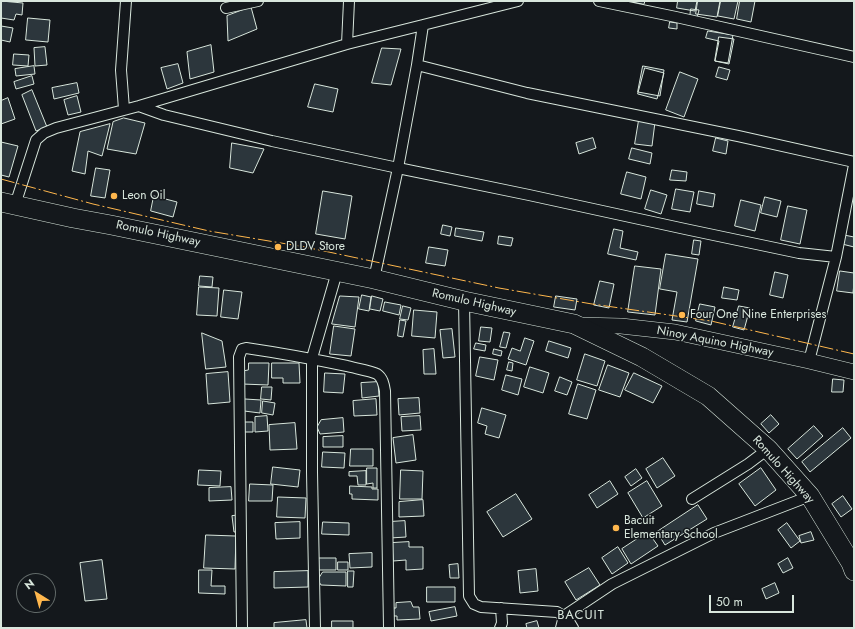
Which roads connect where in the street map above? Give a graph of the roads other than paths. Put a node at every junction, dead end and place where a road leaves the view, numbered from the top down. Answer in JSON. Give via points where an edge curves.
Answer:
{"nodes":[{"id":1,"x":126,"y":1,"type":"edge"},
{"id":2,"x":258,"y":1,"type":"edge"},
{"id":3,"x":349,"y":1,"type":"edge"},
{"id":4,"x":518,"y":1,"type":"edge"},
{"id":5,"x":598,"y":1,"type":"edge"},
{"id":6,"x":226,"y":8,"type":"dead end"},
{"id":7,"x":423,"y":25,"type":"junction"},
{"id":8,"x":347,"y":44,"type":"junction"},
{"id":9,"x":854,"y":57,"type":"edge"},
{"id":10,"x":417,"y":65,"type":"junction"},
{"id":11,"x":139,"y":106,"type":"junction"},
{"id":12,"x":124,"y":109,"type":"junction"},
{"id":13,"x":854,"y":163,"type":"edge"},
{"id":14,"x":398,"y":168,"type":"junction"},
{"id":15,"x":8,"y":204,"type":"edge"},
{"id":16,"x":836,"y":257,"type":"junction"},
{"id":17,"x":337,"y":272,"type":"junction"},
{"id":18,"x":374,"y":279,"type":"junction"},
{"id":19,"x":464,"y":301,"type":"junction"},
{"id":20,"x":574,"y":324,"type":"junction"},
{"id":21,"x":312,"y":358,"type":"junction"},
{"id":22,"x":809,"y":361,"type":"junction"},
{"id":23,"x":854,"y":372,"type":"edge"},
{"id":24,"x":768,"y":449,"type":"junction"},
{"id":25,"x":810,"y":496,"type":"junction"},
{"id":26,"x":692,"y":498,"type":"dead end"},
{"id":27,"x":854,"y":571,"type":"edge"},
{"id":28,"x":501,"y":608,"type":"junction"},
{"id":29,"x":564,"y":616,"type":"junction"},
{"id":30,"x":242,"y":628,"type":"edge"},
{"id":31,"x":315,"y":628,"type":"edge"},
{"id":32,"x":389,"y":628,"type":"edge"},
{"id":33,"x":500,"y":628,"type":"edge"},
{"id":34,"x":560,"y":628,"type":"edge"},
{"id":35,"x":573,"y":628,"type":"edge"}],
"edges":[{"from":1,"to":12,"type":"street","via":[[121,70]]},
{"from":2,"to":6,"type":"street"},
{"from":3,"to":8,"type":"street"},
{"from":4,"to":7,"type":"street"},
{"from":5,"to":9,"type":"street"},
{"from":7,"to":8,"type":"street"},
{"from":7,"to":10,"type":"street"},
{"from":8,"to":11,"type":"street"},
{"from":10,"to":13,"type":"street","via":[[527,93],[738,136]]},
{"from":10,"to":14,"type":"street"},
{"from":11,"to":12,"type":"street"},
{"from":11,"to":14,"type":"street","via":[[180,119]]},
{"from":12,"to":15,"type":"street","via":[[44,133],[36,140]]},
{"from":13,"to":16,"type":"street"},
{"from":14,"to":16,"type":"street","via":[[791,251]]},
{"from":14,"to":18,"type":"street"},
{"from":15,"to":17,"type":"highway","name":"Romulo Highway"},
{"from":16,"to":22,"type":"street"},
{"from":17,"to":18,"type":"highway","name":"Romulo Highway"},
{"from":17,"to":21,"type":"street"},
{"from":18,"to":19,"type":"highway","name":"Romulo Highway"},
{"from":19,"to":20,"type":"highway","name":"Romulo Highway"},
{"from":19,"to":28,"type":"street","via":[[469,596],[474,604],[481,607]]},
{"from":20,"to":22,"type":"main road","name":"Ninoy Aquino Highway","via":[[675,332]]},
{"from":20,"to":24,"type":"highway","name":"Romulo Highway","via":[[642,356],[708,396]]},
{"from":21,"to":30,"type":"street","via":[[246,348],[240,353]]},
{"from":21,"to":31,"type":"street"},
{"from":21,"to":32,"type":"street","via":[[377,374],[383,383]]},
{"from":22,"to":23,"type":"main road","name":"Ninoy Aquino Highway"},
{"from":24,"to":25,"type":"highway","name":"Romulo Highway"},
{"from":24,"to":26,"type":"street"},
{"from":25,"to":27,"type":"highway","name":"Romulo Highway"},
{"from":25,"to":29,"type":"street","via":[[714,533],[612,584]]},
{"from":28,"to":29,"type":"street","via":[[558,612]]},
{"from":28,"to":33,"type":"street"},
{"from":29,"to":34,"type":"street"},
{"from":29,"to":35,"type":"street"}]}
